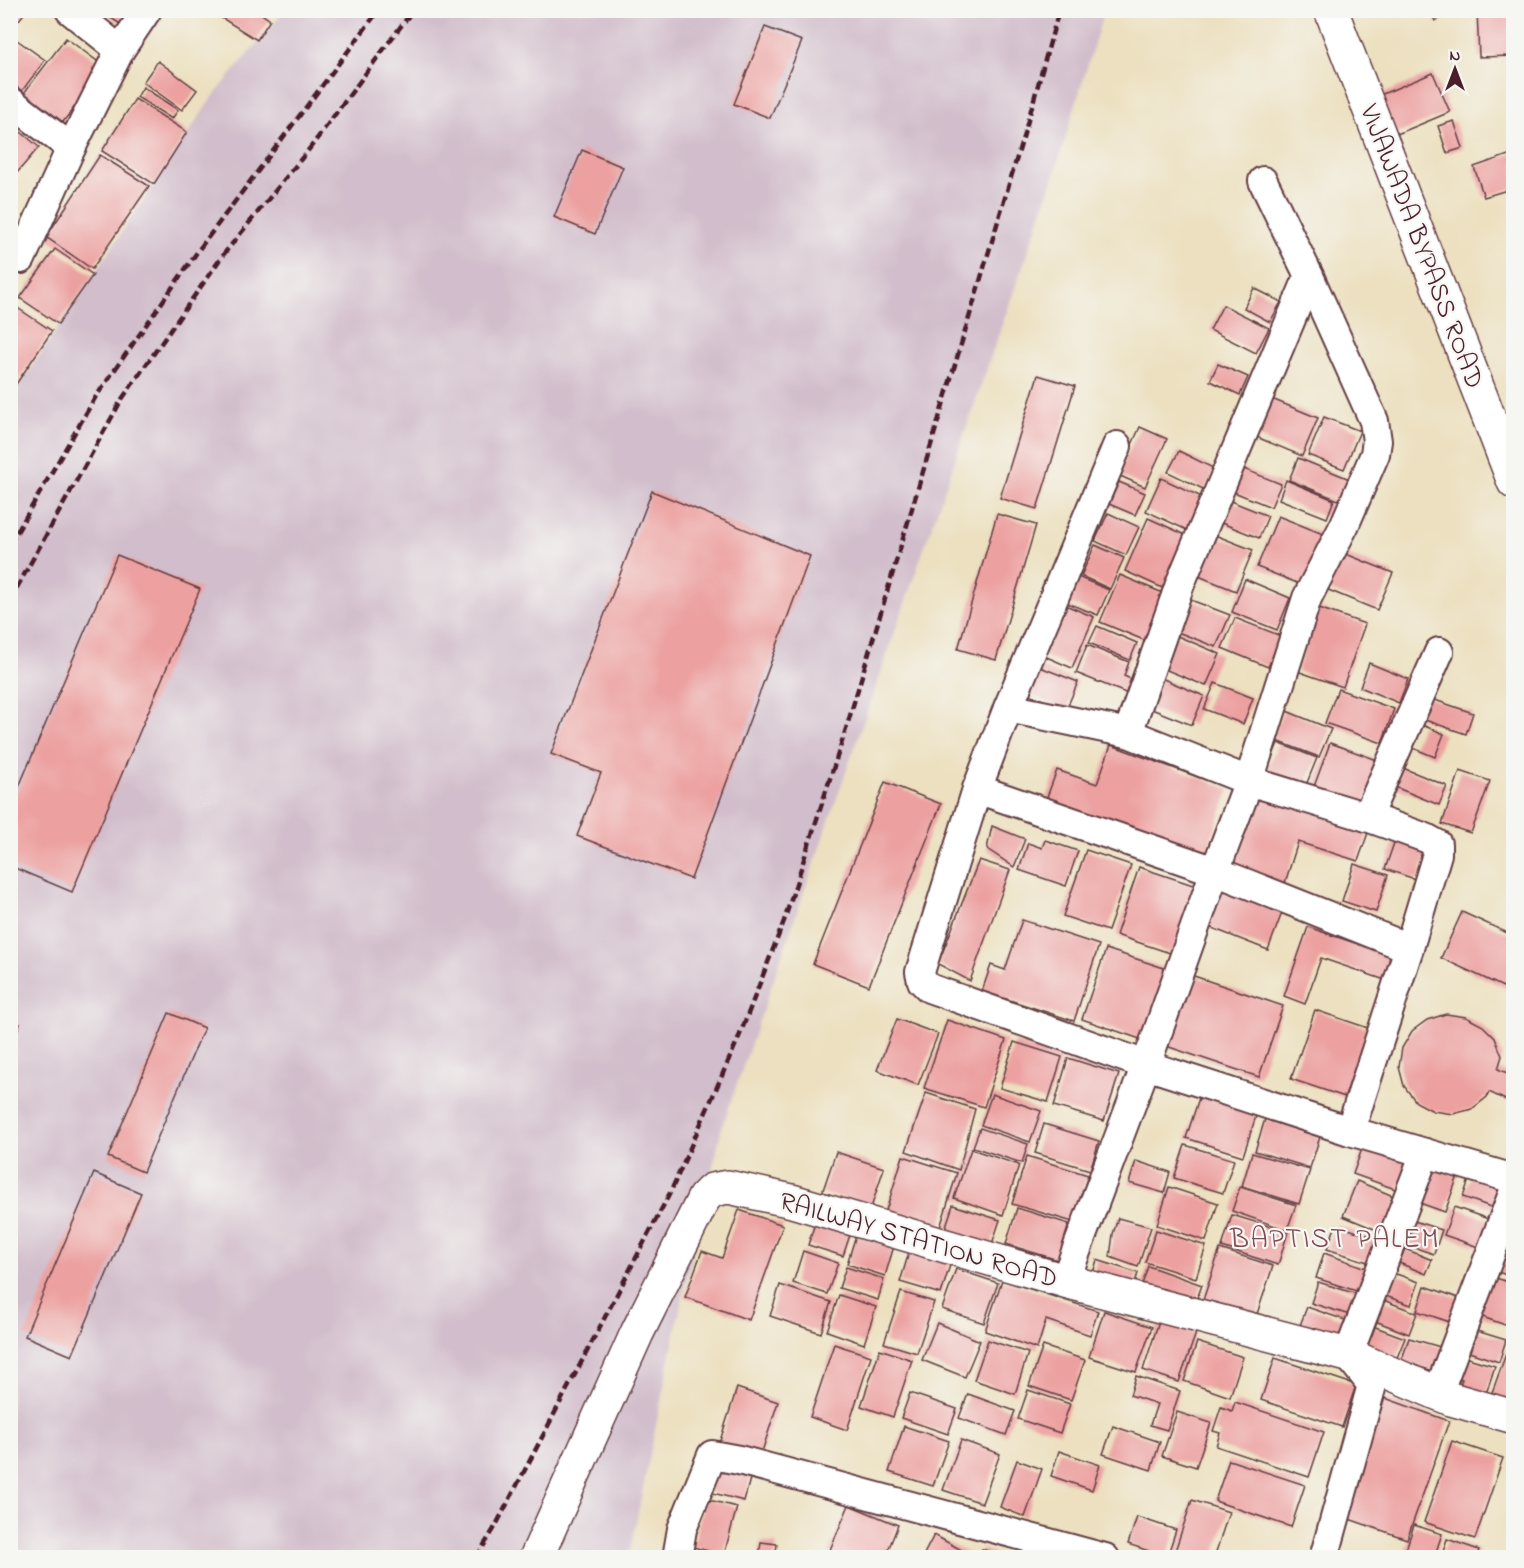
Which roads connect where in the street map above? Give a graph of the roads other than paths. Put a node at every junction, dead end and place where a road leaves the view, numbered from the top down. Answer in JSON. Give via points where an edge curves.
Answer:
{"nodes":[{"id":1,"x":70,"y":10,"type":"edge"},
{"id":2,"x":147,"y":10,"type":"edge"},
{"id":3,"x":1331,"y":10,"type":"edge"},
{"id":4,"x":120,"y":50,"type":"junction"},
{"id":5,"x":10,"y":101,"type":"edge"},
{"id":6,"x":71,"y":148,"type":"junction"},
{"id":7,"x":1263,"y":181,"type":"dead end"},
{"id":8,"x":14,"y":260,"type":"edge"},
{"id":9,"x":1308,"y":276,"type":"junction"},
{"id":10,"x":1117,"y":446,"type":"dead end"},
{"id":11,"x":1514,"y":482,"type":"edge"},
{"id":12,"x":1438,"y":652,"type":"dead end"},
{"id":13,"x":1008,"y":708,"type":"junction"},
{"id":14,"x":1128,"y":733,"type":"junction"},
{"id":15,"x":1250,"y":781,"type":"junction"},
{"id":16,"x":977,"y":789,"type":"junction"},
{"id":17,"x":1367,"y":817,"type":"junction"},
{"id":18,"x":1215,"y":871,"type":"junction"},
{"id":19,"x":1409,"y":948,"type":"junction"},
{"id":20,"x":1146,"y":1065,"type":"junction"},
{"id":21,"x":1350,"y":1131,"type":"junction"},
{"id":22,"x":1425,"y":1153,"type":"junction"},
{"id":23,"x":1514,"y":1179,"type":"edge"},
{"id":24,"x":1514,"y":1191,"type":"edge"},
{"id":25,"x":1065,"y":1281,"type":"junction"},
{"id":26,"x":1347,"y":1354,"type":"junction"},
{"id":27,"x":1438,"y":1393,"type":"junction"},
{"id":28,"x":1514,"y":1418,"type":"edge"},
{"id":29,"x":536,"y":1557,"type":"edge"},
{"id":30,"x":677,"y":1557,"type":"edge"},
{"id":31,"x":1105,"y":1557,"type":"edge"},
{"id":32,"x":1324,"y":1557,"type":"edge"}],
"edges":[{"from":1,"to":4,"type":"street"},
{"from":2,"to":4,"type":"street"},
{"from":3,"to":11,"type":"street","name":"VIJAWADA BYPASS ROAD"},
{"from":4,"to":6,"type":"street"},
{"from":5,"to":6,"type":"street"},
{"from":6,"to":8,"type":"street"},
{"from":7,"to":9,"type":"street"},
{"from":9,"to":14,"type":"street","via":[[1180,584]]},
{"from":9,"to":15,"type":"street","via":[[1374,421],[1377,441],[1345,525],[1307,598]]},
{"from":10,"to":13,"type":"street"},
{"from":12,"to":17,"type":"street"},
{"from":13,"to":14,"type":"street"},
{"from":13,"to":16,"type":"street"},
{"from":14,"to":15,"type":"street"},
{"from":15,"to":17,"type":"street"},
{"from":15,"to":18,"type":"street"},
{"from":16,"to":18,"type":"street"},
{"from":16,"to":20,"type":"street","via":[[920,972],[922,981],[929,988]]},
{"from":17,"to":19,"type":"street","via":[[1437,844]]},
{"from":18,"to":19,"type":"street"},
{"from":18,"to":20,"type":"street"},
{"from":19,"to":21,"type":"street"},
{"from":20,"to":21,"type":"street"},
{"from":20,"to":25,"type":"street"},
{"from":21,"to":22,"type":"street"},
{"from":22,"to":23,"type":"street"},
{"from":22,"to":26,"type":"street"},
{"from":24,"to":27,"type":"street"},
{"from":25,"to":26,"type":"street","name":"RAILWAY STATION ROAD"},
{"from":25,"to":29,"type":"street","name":"RAILWAY STATION ROAD","via":[[792,1201],[728,1187],[712,1190],[704,1198],[637,1333]]},
{"from":26,"to":27,"type":"street","name":"RAILWAY STATION ROAD"},
{"from":26,"to":32,"type":"street","via":[[1371,1385]]},
{"from":27,"to":28,"type":"street","name":"RAILWAY STATION ROAD"},
{"from":30,"to":31,"type":"street","via":[[682,1529],[712,1455]]}]}
